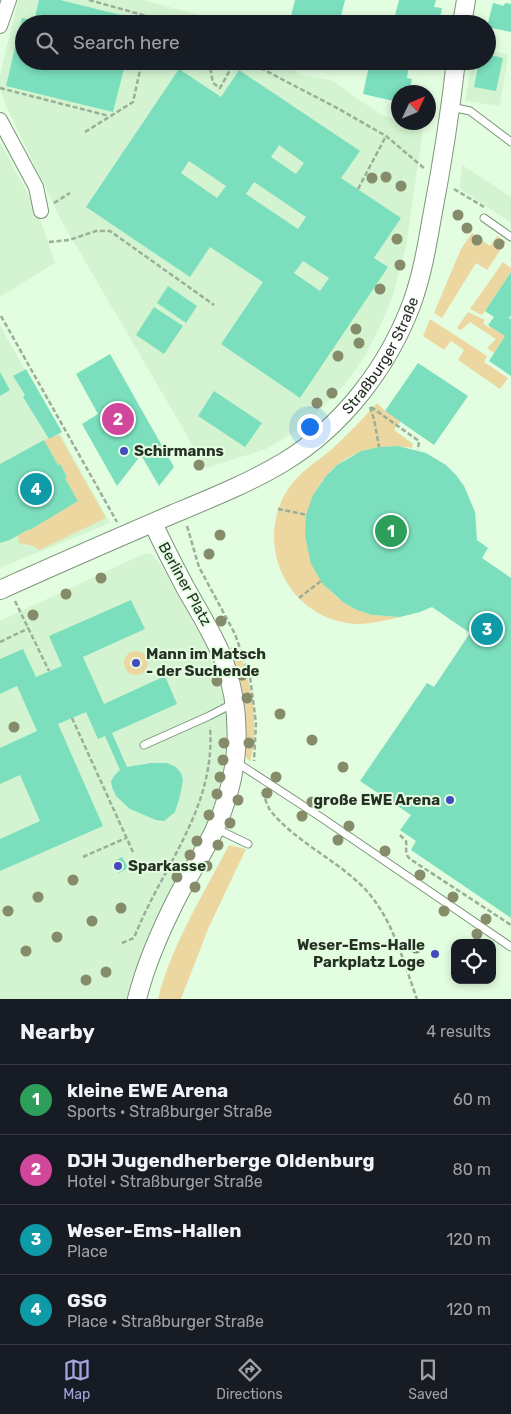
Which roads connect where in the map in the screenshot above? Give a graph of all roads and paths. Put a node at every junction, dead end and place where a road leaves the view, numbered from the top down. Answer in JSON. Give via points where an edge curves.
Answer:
{"nodes":[{"id":1,"x":9,"y":0,"type":"edge"},
{"id":2,"x":89,"y":0,"type":"edge"},
{"id":3,"x":466,"y":0,"type":"edge"},
{"id":4,"x":143,"y":15,"type":"edge"},
{"id":5,"x":464,"y":15,"type":"edge"},
{"id":6,"x":0,"y":26,"type":"edge"},
{"id":7,"x":140,"y":70,"type":"edge"},
{"id":8,"x":210,"y":70,"type":"edge"},
{"id":9,"x":230,"y":70,"type":"edge"},
{"id":10,"x":264,"y":70,"type":"edge"},
{"id":11,"x":455,"y":70,"type":"edge"},
{"id":12,"x":0,"y":88,"type":"edge"},
{"id":13,"x":451,"y":107,"type":"junction"},
{"id":14,"x":109,"y":116,"type":"junction"},
{"id":15,"x":0,"y":120,"type":"edge"},
{"id":16,"x":84,"y":132,"type":"dead end"},
{"id":17,"x":386,"y":136,"type":"junction"},
{"id":18,"x":511,"y":142,"type":"edge"},
{"id":19,"x":439,"y":180,"type":"junction"},
{"id":20,"x":358,"y":189,"type":"dead end"},
{"id":21,"x":70,"y":193,"type":"dead end"},
{"id":22,"x":488,"y":210,"type":"dead end"},
{"id":23,"x":41,"y":211,"type":"joint"},
{"id":24,"x":484,"y":218,"type":"dead end"},
{"id":25,"x":511,"y":237,"type":"edge"},
{"id":26,"x":49,"y":242,"type":"dead end"},
{"id":27,"x":214,"y":305,"type":"dead end"},
{"id":28,"x":1,"y":316,"type":"edge"},
{"id":29,"x":379,"y":447,"type":"dead end"},
{"id":30,"x":418,"y":450,"type":"dead end"},
{"id":31,"x":278,"y":509,"type":"dead end"},
{"id":32,"x":307,"y":515,"type":"dead end"},
{"id":33,"x":118,"y":523,"type":"dead end"},
{"id":34,"x":153,"y":523,"type":"junction"},
{"id":35,"x":321,"y":581,"type":"dead end"},
{"id":36,"x":0,"y":590,"type":"edge"},
{"id":37,"x":299,"y":598,"type":"dead end"},
{"id":38,"x":15,"y":600,"type":"dead end"},
{"id":39,"x":29,"y":628,"type":"junction"},
{"id":40,"x":0,"y":642,"type":"edge"},
{"id":41,"x":49,"y":671,"type":"dead end"},
{"id":42,"x":234,"y":703,"type":"junction"},
{"id":43,"x":209,"y":716,"type":"junction"},
{"id":44,"x":72,"y":718,"type":"dead end"},
{"id":45,"x":144,"y":745,"type":"dead end"},
{"id":46,"x":236,"y":762,"type":"junction"},
{"id":47,"x":252,"y":772,"type":"junction"},
{"id":48,"x":215,"y":828,"type":"junction"},
{"id":49,"x":400,"y":835,"type":"dead end"},
{"id":50,"x":126,"y":838,"type":"junction"},
{"id":51,"x":248,"y":844,"type":"dead end"},
{"id":52,"x":132,"y":852,"type":"dead end"},
{"id":53,"x":83,"y":857,"type":"dead end"},
{"id":54,"x":511,"y":925,"type":"edge"},
{"id":55,"x":122,"y":943,"type":"dead end"},
{"id":56,"x":511,"y":947,"type":"edge"},
{"id":57,"x":137,"y":999,"type":"edge"},
{"id":58,"x":418,"y":999,"type":"edge"}],
"edges":[{"from":1,"to":6,"type":"street"},
{"from":2,"to":4,"type":"path"},
{"from":3,"to":5,"type":"street"},
{"from":7,"to":14,"type":"path","via":[[133,102]]},
{"from":8,"to":9,"type":"path","via":[[211,85],[220,88]]},
{"from":10,"to":17,"type":"path"},
{"from":11,"to":13,"type":"street","name":"Straßburger Straße"},
{"from":12,"to":14,"type":"path"},
{"from":13,"to":18,"type":"lane","via":[[470,111]]},
{"from":13,"to":19,"type":"street","name":"Straßburger Straße"},
{"from":14,"to":16,"type":"path"},
{"from":15,"to":23,"type":"street","via":[[36,187]]},
{"from":17,"to":19,"type":"path"},
{"from":17,"to":20,"type":"path"},
{"from":19,"to":22,"type":"path"},
{"from":19,"to":34,"type":"street","name":"Straßburger Straße","via":[[424,263],[412,302],[397,338],[358,398],[325,431],[285,461]]},
{"from":21,"to":23,"type":"path"},
{"from":24,"to":25,"type":"lane"},
{"from":26,"to":27,"type":"path","via":[[110,231]]},
{"from":28,"to":33,"type":"path"},
{"from":29,"to":30,"type":"path","via":[[369,406],[420,441]]},
{"from":31,"to":32,"type":"path"},
{"from":34,"to":36,"type":"street","name":"Straßburger Straße"},
{"from":34,"to":42,"type":"street","name":"Berliner Platz","via":[[216,643]]},
{"from":35,"to":37,"type":"path"},
{"from":38,"to":39,"type":"path"},
{"from":39,"to":40,"type":"path"},
{"from":39,"to":41,"type":"path"},
{"from":42,"to":43,"type":"lane"},
{"from":42,"to":46,"type":"street","name":"Berliner Platz"},
{"from":43,"to":45,"type":"lane"},
{"from":43,"to":55,"type":"path","via":[[209,766],[198,809],[134,938]]},
{"from":44,"to":50,"type":"path"},
{"from":46,"to":47,"type":"lane"},
{"from":46,"to":48,"type":"street","name":"Berliner Platz"},
{"from":47,"to":56,"type":"lane"},
{"from":47,"to":58,"type":"path","via":[[269,808],[284,825],[356,880],[382,910]]},
{"from":48,"to":51,"type":"lane"},
{"from":48,"to":57,"type":"street","name":"Berliner Platz","via":[[165,922]]},
{"from":49,"to":54,"type":"path","via":[[406,841],[405,851],[410,858]]},
{"from":50,"to":52,"type":"path"},
{"from":50,"to":53,"type":"path"}]}
